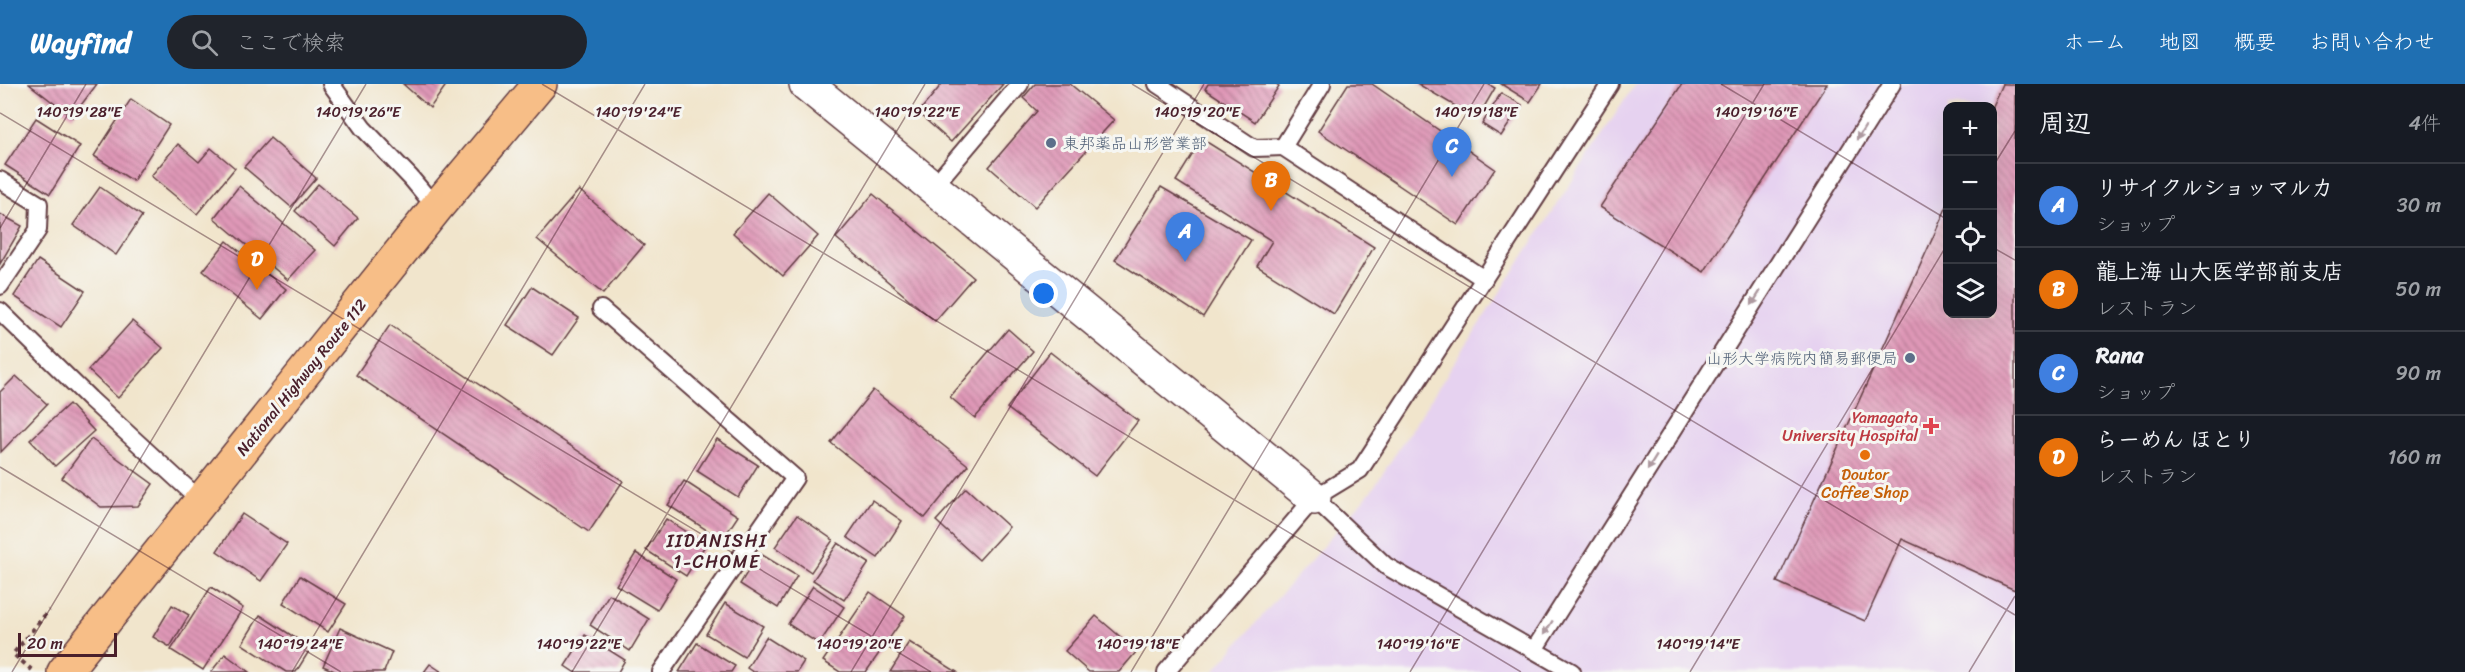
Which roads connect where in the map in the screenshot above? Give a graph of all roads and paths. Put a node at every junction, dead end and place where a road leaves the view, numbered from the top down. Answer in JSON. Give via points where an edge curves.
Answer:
{"nodes":[{"id":1,"x":331,"y":84,"type":"edge"},
{"id":2,"x":540,"y":84,"type":"edge"},
{"id":3,"x":806,"y":84,"type":"edge"},
{"id":4,"x":1020,"y":84,"type":"edge"},
{"id":5,"x":1157,"y":84,"type":"edge"},
{"id":6,"x":1322,"y":84,"type":"edge"},
{"id":7,"x":1610,"y":84,"type":"edge"},
{"id":8,"x":1892,"y":84,"type":"edge"},
{"id":9,"x":1283,"y":147,"type":"junction"},
{"id":10,"x":0,"y":180,"type":"edge"},
{"id":11,"x":933,"y":188,"type":"junction"},
{"id":12,"x":436,"y":208,"type":"junction"},
{"id":13,"x":1484,"y":279,"type":"junction"},
{"id":14,"x":0,"y":286,"type":"edge"},
{"id":15,"x":601,"y":309,"type":"dead end"},
{"id":16,"x":0,"y":311,"type":"edge"},
{"id":17,"x":1314,"y":498,"type":"junction"},
{"id":18,"x":200,"y":500,"type":"junction"},
{"id":19,"x":49,"y":610,"type":"dead end"},
{"id":20,"x":1534,"y":650,"type":"junction"},
{"id":21,"x":35,"y":672,"type":"edge"},
{"id":22,"x":64,"y":672,"type":"edge"},
{"id":23,"x":661,"y":672,"type":"edge"},
{"id":24,"x":1166,"y":672,"type":"edge"},
{"id":25,"x":1572,"y":672,"type":"edge"}],
"edges":[{"from":1,"to":12,"type":"lane","via":[[363,128]]},
{"from":2,"to":12,"type":"highway","name":"National Highway Route 112"},
{"from":3,"to":11,"type":"street"},
{"from":4,"to":11,"type":"lane"},
{"from":5,"to":9,"type":"lane","via":[[1254,147]]},
{"from":6,"to":9,"type":"lane"},
{"from":7,"to":13,"type":"lane"},
{"from":8,"to":20,"type":"lane","one_way":true},
{"from":9,"to":13,"type":"lane"},
{"from":10,"to":14,"type":"lane","via":[[39,204],[38,230]]},
{"from":11,"to":17,"type":"street"},
{"from":12,"to":18,"type":"highway","name":"National Highway Route 112"},
{"from":13,"to":17,"type":"lane","via":[[1360,470]]},
{"from":15,"to":23,"type":"lane","via":[[795,478]]},
{"from":16,"to":18,"type":"lane"},
{"from":17,"to":20,"type":"lane","via":[[1386,566]]},
{"from":17,"to":24,"type":"lane"},
{"from":18,"to":22,"type":"highway","name":"National Highway Route 112"},
{"from":19,"to":21,"type":"path","via":[[13,654]]},
{"from":20,"to":25,"type":"lane"}]}
